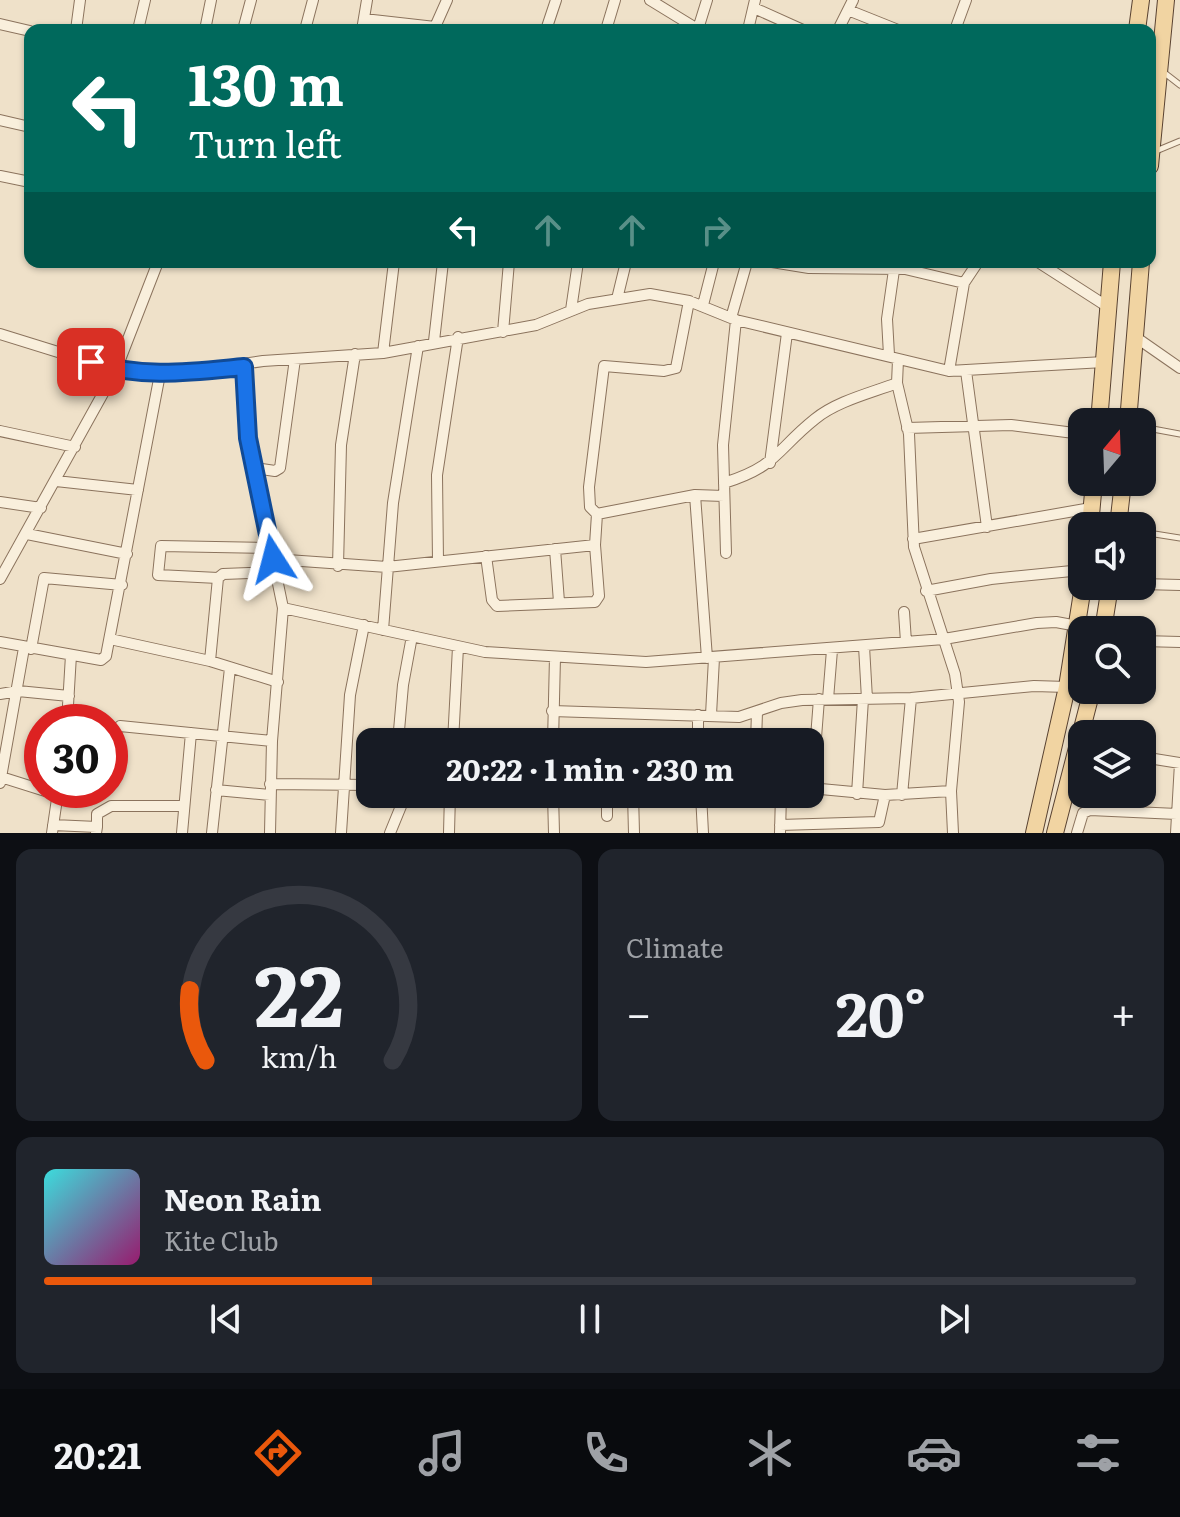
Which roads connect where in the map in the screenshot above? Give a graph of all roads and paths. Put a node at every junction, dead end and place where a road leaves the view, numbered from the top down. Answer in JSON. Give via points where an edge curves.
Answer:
{"nodes":[{"id":1,"x":80,"y":0,"type":"edge"},
{"id":2,"x":145,"y":0,"type":"edge"},
{"id":3,"x":211,"y":0,"type":"edge"},
{"id":4,"x":251,"y":0,"type":"edge"},
{"id":5,"x":313,"y":0,"type":"edge"},
{"id":6,"x":367,"y":0,"type":"edge"},
{"id":7,"x":447,"y":0,"type":"edge"},
{"id":8,"x":556,"y":0,"type":"edge"},
{"id":9,"x":615,"y":0,"type":"edge"},
{"id":10,"x":650,"y":0,"type":"edge"},
{"id":11,"x":707,"y":0,"type":"edge"},
{"id":12,"x":966,"y":0,"type":"edge"},
{"id":13,"x":1141,"y":0,"type":"edge"},
{"id":14,"x":1166,"y":0,"type":"edge"},
{"id":15,"x":754,"y":4,"type":"edge"},
{"id":16,"x":665,"y":5,"type":"edge"},
{"id":17,"x":850,"y":5,"type":"edge"},
{"id":18,"x":0,"y":24,"type":"edge"},
{"id":19,"x":77,"y":24,"type":"edge"},
{"id":20,"x":139,"y":24,"type":"edge"},
{"id":21,"x":206,"y":24,"type":"edge"},
{"id":22,"x":245,"y":24,"type":"edge"},
{"id":23,"x":307,"y":24,"type":"edge"},
{"id":24,"x":363,"y":24,"type":"edge"},
{"id":25,"x":436,"y":24,"type":"edge"},
{"id":26,"x":548,"y":24,"type":"edge"},
{"id":27,"x":608,"y":24,"type":"edge"},
{"id":28,"x":681,"y":24,"type":"edge"},
{"id":29,"x":701,"y":24,"type":"edge"},
{"id":30,"x":749,"y":24,"type":"edge"},
{"id":31,"x":792,"y":24,"type":"edge"},
{"id":32,"x":841,"y":24,"type":"edge"},
{"id":33,"x":886,"y":24,"type":"edge"},
{"id":34,"x":957,"y":24,"type":"edge"},
{"id":35,"x":1138,"y":24,"type":"edge"},
{"id":36,"x":24,"y":30,"type":"edge"},
{"id":37,"x":1156,"y":44,"type":"edge"},
{"id":38,"x":1159,"y":69,"type":"junction"},
{"id":39,"x":1180,"y":85,"type":"edge"},
{"id":40,"x":1156,"y":103,"type":"edge"},
{"id":41,"x":0,"y":120,"type":"edge"},
{"id":42,"x":24,"y":126,"type":"edge"},
{"id":43,"x":1180,"y":141,"type":"edge"},
{"id":44,"x":1156,"y":157,"type":"edge"},
{"id":45,"x":0,"y":176,"type":"edge"},
{"id":46,"x":24,"y":181,"type":"edge"},
{"id":47,"x":156,"y":268,"type":"edge"},
{"id":48,"x":393,"y":268,"type":"edge"},
{"id":49,"x":442,"y":268,"type":"edge"},
{"id":50,"x":508,"y":268,"type":"edge"},
{"id":51,"x":577,"y":268,"type":"edge"},
{"id":52,"x":625,"y":268,"type":"edge"},
{"id":53,"x":712,"y":268,"type":"edge"},
{"id":54,"x":746,"y":268,"type":"edge"},
{"id":55,"x":902,"y":268,"type":"edge"},
{"id":56,"x":906,"y":268,"type":"edge"},
{"id":57,"x":974,"y":268,"type":"edge"},
{"id":58,"x":1047,"y":268,"type":"edge"},
{"id":59,"x":1111,"y":268,"type":"edge"},
{"id":60,"x":1140,"y":268,"type":"edge"},
{"id":61,"x":964,"y":283,"type":"junction"},
{"id":62,"x":617,"y":299,"type":"junction"},
{"id":63,"x":689,"y":301,"type":"junction"},
{"id":64,"x":703,"y":305,"type":"junction"},
{"id":65,"x":1108,"y":307,"type":"junction"},
{"id":66,"x":571,"y":310,"type":"junction"},
{"id":67,"x":734,"y":319,"type":"junction"},
{"id":68,"x":503,"y":332,"type":"junction"},
{"id":69,"x":787,"y":333,"type":"junction"},
{"id":70,"x":0,"y":334,"type":"edge"},
{"id":71,"x":1134,"y":336,"type":"junction"},
{"id":72,"x":458,"y":337,"type":"junction"},
{"id":73,"x":434,"y":341,"type":"junction"},
{"id":74,"x":418,"y":346,"type":"junction"},
{"id":75,"x":383,"y":353,"type":"junction"},
{"id":76,"x":355,"y":354,"type":"junction"},
{"id":77,"x":893,"y":358,"type":"junction"},
{"id":78,"x":295,"y":359,"type":"junction"},
{"id":79,"x":1104,"y":362,"type":"junction"},
{"id":80,"x":244,"y":367,"type":"junction"},
{"id":81,"x":1180,"y":368,"type":"edge"},
{"id":82,"x":116,"y":370,"type":"junction"},
{"id":83,"x":949,"y":371,"type":"junction"},
{"id":84,"x":966,"y":371,"type":"junction"},
{"id":85,"x":160,"y":374,"type":"junction"},
{"id":86,"x":897,"y":383,"type":"junction"},
{"id":87,"x":1100,"y":408,"type":"edge"},
{"id":88,"x":1129,"y":408,"type":"edge"},
{"id":89,"x":975,"y":424,"type":"junction"},
{"id":90,"x":907,"y":428,"type":"junction"},
{"id":91,"x":1156,"y":430,"type":"edge"},
{"id":92,"x":0,"y":431,"type":"edge"},
{"id":93,"x":1068,"y":433,"type":"edge"},
{"id":94,"x":1180,"y":434,"type":"edge"},
{"id":95,"x":75,"y":447,"type":"junction"},
{"id":96,"x":770,"y":463,"type":"junction"},
{"id":97,"x":255,"y":468,"type":"junction"},
{"id":98,"x":56,"y":481,"type":"junction"},
{"id":99,"x":724,"y":483,"type":"junction"},
{"id":100,"x":138,"y":490,"type":"junction"},
{"id":101,"x":695,"y":495,"type":"junction"},
{"id":102,"x":724,"y":496,"type":"junction"},
{"id":103,"x":1092,"y":496,"type":"edge"},
{"id":104,"x":0,"y":502,"type":"edge"},
{"id":105,"x":41,"y":508,"type":"junction"},
{"id":106,"x":1091,"y":508,"type":"junction"},
{"id":107,"x":1091,"y":512,"type":"edge"},
{"id":108,"x":597,"y":514,"type":"junction"},
{"id":109,"x":987,"y":527,"type":"junction"},
{"id":110,"x":27,"y":534,"type":"junction"},
{"id":111,"x":1156,"y":534,"type":"edge"},
{"id":112,"x":1180,"y":538,"type":"edge"},
{"id":113,"x":913,"y":539,"type":"junction"},
{"id":114,"x":595,"y":545,"type":"junction"},
{"id":115,"x":555,"y":549,"type":"junction"},
{"id":116,"x":726,"y":553,"type":"dead end"},
{"id":117,"x":127,"y":554,"type":"junction"},
{"id":118,"x":271,"y":554,"type":"junction"},
{"id":119,"x":486,"y":556,"type":"junction"},
{"id":120,"x":438,"y":561,"type":"junction"},
{"id":121,"x":338,"y":566,"type":"junction"},
{"id":122,"x":387,"y":567,"type":"junction"},
{"id":123,"x":1068,"y":571,"type":"edge"},
{"id":124,"x":276,"y":572,"type":"junction"},
{"id":125,"x":218,"y":578,"type":"junction"},
{"id":126,"x":0,"y":579,"type":"edge"},
{"id":127,"x":1156,"y":584,"type":"edge"},
{"id":128,"x":122,"y":585,"type":"junction"},
{"id":129,"x":1180,"y":585,"type":"edge"},
{"id":130,"x":926,"y":591,"type":"junction"},
{"id":131,"x":559,"y":602,"type":"junction"},
{"id":132,"x":283,"y":608,"type":"junction"},
{"id":133,"x":904,"y":612,"type":"dead end"},
{"id":134,"x":364,"y":625,"type":"junction"},
{"id":135,"x":1068,"y":625,"type":"edge"},
{"id":136,"x":383,"y":630,"type":"junction"},
{"id":137,"x":412,"y":636,"type":"junction"},
{"id":138,"x":110,"y":639,"type":"junction"},
{"id":139,"x":944,"y":639,"type":"junction"},
{"id":140,"x":1156,"y":641,"type":"edge"},
{"id":141,"x":0,"y":642,"type":"edge"},
{"id":142,"x":906,"y":642,"type":"junction"},
{"id":143,"x":1180,"y":642,"type":"edge"},
{"id":144,"x":864,"y":646,"type":"junction"},
{"id":145,"x":458,"y":647,"type":"junction"},
{"id":146,"x":28,"y":648,"type":"junction"},
{"id":147,"x":832,"y":650,"type":"junction"},
{"id":148,"x":71,"y":655,"type":"junction"},
{"id":149,"x":555,"y":657,"type":"junction"},
{"id":150,"x":710,"y":658,"type":"junction"},
{"id":151,"x":210,"y":661,"type":"junction"},
{"id":152,"x":230,"y":668,"type":"junction"},
{"id":153,"x":1068,"y":681,"type":"edge"},
{"id":154,"x":278,"y":682,"type":"junction"},
{"id":155,"x":1067,"y":687,"type":"junction"},
{"id":156,"x":18,"y":691,"type":"junction"},
{"id":157,"x":0,"y":694,"type":"edge"},
{"id":158,"x":958,"y":694,"type":"junction"},
{"id":159,"x":69,"y":696,"type":"junction"},
{"id":160,"x":911,"y":698,"type":"junction"},
{"id":161,"x":824,"y":699,"type":"junction"},
{"id":162,"x":865,"y":699,"type":"junction"},
{"id":163,"x":68,"y":704,"type":"edge"},
{"id":164,"x":552,"y":711,"type":"junction"},
{"id":165,"x":757,"y":712,"type":"junction"},
{"id":166,"x":698,"y":715,"type":"junction"},
{"id":167,"x":711,"y":715,"type":"junction"},
{"id":168,"x":128,"y":728,"type":"edge"},
{"id":169,"x":399,"y":728,"type":"edge"},
{"id":170,"x":454,"y":728,"type":"edge"},
{"id":171,"x":553,"y":728,"type":"edge"},
{"id":172,"x":698,"y":728,"type":"edge"},
{"id":173,"x":756,"y":728,"type":"edge"},
{"id":174,"x":820,"y":728,"type":"edge"},
{"id":175,"x":191,"y":733,"type":"junction"},
{"id":176,"x":220,"y":735,"type":"junction"},
{"id":177,"x":272,"y":741,"type":"junction"},
{"id":178,"x":1156,"y":759,"type":"edge"},
{"id":179,"x":1180,"y":763,"type":"edge"},
{"id":180,"x":1,"y":780,"type":"edge"},
{"id":181,"x":346,"y":783,"type":"junction"},
{"id":182,"x":356,"y":784,"type":"edge"},
{"id":183,"x":24,"y":785,"type":"edge"},
{"id":184,"x":270,"y":789,"type":"junction"},
{"id":185,"x":216,"y":790,"type":"junction"},
{"id":186,"x":824,"y":790,"type":"edge"},
{"id":187,"x":951,"y":791,"type":"junction"},
{"id":188,"x":1068,"y":791,"type":"edge"},
{"id":189,"x":857,"y":794,"type":"junction"},
{"id":190,"x":885,"y":795,"type":"junction"},
{"id":191,"x":902,"y":795,"type":"junction"},
{"id":192,"x":128,"y":806,"type":"edge"},
{"id":193,"x":184,"y":806,"type":"junction"},
{"id":194,"x":56,"y":808,"type":"edge"},
{"id":195,"x":106,"y":808,"type":"edge"},
{"id":196,"x":400,"y":808,"type":"edge"},
{"id":197,"x":450,"y":808,"type":"edge"},
{"id":198,"x":553,"y":808,"type":"edge"},
{"id":199,"x":607,"y":808,"type":"edge"},
{"id":200,"x":633,"y":808,"type":"edge"},
{"id":201,"x":702,"y":808,"type":"edge"},
{"id":202,"x":781,"y":808,"type":"edge"},
{"id":203,"x":1177,"y":814,"type":"junction"},
{"id":204,"x":607,"y":816,"type":"dead end"},
{"id":205,"x":849,"y":828,"type":"edge"},
{"id":206,"x":53,"y":829,"type":"edge"},
{"id":207,"x":780,"y":829,"type":"edge"},
{"id":208,"x":96,"y":830,"type":"edge"},
{"id":209,"x":182,"y":833,"type":"edge"},
{"id":210,"x":212,"y":833,"type":"edge"},
{"id":211,"x":270,"y":833,"type":"edge"},
{"id":212,"x":341,"y":833,"type":"edge"},
{"id":213,"x":390,"y":833,"type":"edge"},
{"id":214,"x":449,"y":833,"type":"edge"},
{"id":215,"x":554,"y":833,"type":"edge"},
{"id":216,"x":634,"y":833,"type":"edge"},
{"id":217,"x":703,"y":833,"type":"edge"},
{"id":218,"x":953,"y":833,"type":"edge"},
{"id":219,"x":1034,"y":833,"type":"edge"},
{"id":220,"x":1055,"y":833,"type":"edge"},
{"id":221,"x":1077,"y":833,"type":"edge"},
{"id":222,"x":1176,"y":833,"type":"edge"}],
"edges":[{"from":1,"to":19,"type":"street"},
{"from":2,"to":20,"type":"street"},
{"from":3,"to":21,"type":"street"},
{"from":4,"to":22,"type":"street"},
{"from":5,"to":23,"type":"street"},
{"from":6,"to":24,"type":"street"},
{"from":7,"to":25,"type":"street"},
{"from":8,"to":26,"type":"street"},
{"from":9,"to":27,"type":"street"},
{"from":10,"to":16,"type":"street"},
{"from":11,"to":29,"type":"street"},
{"from":12,"to":34,"type":"street"},
{"from":13,"to":35,"type":"main road"},
{"from":14,"to":37,"type":"main road"},
{"from":15,"to":30,"type":"street"},
{"from":15,"to":31,"type":"street"},
{"from":16,"to":28,"type":"street"},
{"from":17,"to":32,"type":"street"},
{"from":17,"to":33,"type":"street"},
{"from":18,"to":36,"type":"street"},
{"from":37,"to":38,"type":"main road"},
{"from":38,"to":39,"type":"lane"},
{"from":38,"to":40,"type":"main road"},
{"from":41,"to":42,"type":"street"},
{"from":43,"to":44,"type":"lane"},
{"from":45,"to":46,"type":"street"},
{"from":47,"to":82,"type":"street"},
{"from":48,"to":75,"type":"street"},
{"from":49,"to":73,"type":"street"},
{"from":50,"to":68,"type":"street"},
{"from":51,"to":66,"type":"street"},
{"from":52,"to":62,"type":"street"},
{"from":53,"to":64,"type":"street"},
{"from":54,"to":67,"type":"street"},
{"from":55,"to":77,"type":"street","via":[[887,319]]},
{"from":56,"to":61,"type":"street"},
{"from":57,"to":61,"type":"street"},
{"from":58,"to":65,"type":"street"},
{"from":59,"to":65,"type":"main road"},
{"from":60,"to":71,"type":"main road"},
{"from":61,"to":83,"type":"street"},
{"from":62,"to":63,"type":"street","via":[[650,294]]},
{"from":62,"to":66,"type":"street"},
{"from":63,"to":64,"type":"street"},
{"from":63,"to":108,"type":"street","via":[[676,368],[604,366],[589,487],[590,507]]},
{"from":64,"to":67,"type":"street"},
{"from":65,"to":79,"type":"main road"},
{"from":66,"to":68,"type":"street"},
{"from":67,"to":69,"type":"street"},
{"from":67,"to":99,"type":"street"},
{"from":68,"to":72,"type":"street"},
{"from":69,"to":77,"type":"street"},
{"from":69,"to":96,"type":"street"},
{"from":70,"to":82,"type":"street"},
{"from":71,"to":81,"type":"street"},
{"from":71,"to":88,"type":"main road"},
{"from":72,"to":73,"type":"street"},
{"from":72,"to":120,"type":"street","via":[[437,475]]},
{"from":73,"to":74,"type":"street"},
{"from":74,"to":75,"type":"street"},
{"from":74,"to":122,"type":"street"},
{"from":75,"to":76,"type":"street"},
{"from":76,"to":78,"type":"street"},
{"from":76,"to":121,"type":"street","via":[[341,445]]},
{"from":77,"to":83,"type":"street"},
{"from":77,"to":86,"type":"street"},
{"from":78,"to":80,"type":"street"},
{"from":78,"to":97,"type":"street","via":[[280,468]]},
{"from":79,"to":84,"type":"street"},
{"from":79,"to":87,"type":"main road"},
{"from":80,"to":85,"type":"street"},
{"from":80,"to":97,"type":"street"},
{"from":82,"to":85,"type":"street"},
{"from":82,"to":95,"type":"street"},
{"from":83,"to":84,"type":"street"},
{"from":84,"to":89,"type":"street"},
{"from":85,"to":100,"type":"street"},
{"from":86,"to":90,"type":"street"},
{"from":86,"to":96,"type":"street","via":[[817,417]]},
{"from":89,"to":90,"type":"street"},
{"from":89,"to":93,"type":"street"},
{"from":89,"to":109,"type":"street"},
{"from":90,"to":113,"type":"street"},
{"from":91,"to":94,"type":"lane"},
{"from":92,"to":95,"type":"street"},
{"from":95,"to":98,"type":"street"},
{"from":96,"to":99,"type":"street"},
{"from":97,"to":118,"type":"street"},
{"from":98,"to":100,"type":"street"},
{"from":98,"to":105,"type":"street"},
{"from":99,"to":102,"type":"street"},
{"from":100,"to":117,"type":"street"},
{"from":101,"to":102,"type":"street"},
{"from":101,"to":108,"type":"street"},
{"from":101,"to":150,"type":"street"},
{"from":102,"to":116,"type":"street"},
{"from":103,"to":106,"type":"main road"},
{"from":104,"to":105,"type":"street"},
{"from":105,"to":110,"type":"street"},
{"from":106,"to":107,"type":"main road"},
{"from":106,"to":109,"type":"street"},
{"from":108,"to":114,"type":"street"},
{"from":109,"to":113,"type":"street"},
{"from":110,"to":117,"type":"street"},
{"from":110,"to":126,"type":"street"},
{"from":111,"to":112,"type":"lane"},
{"from":113,"to":130,"type":"street"},
{"from":114,"to":115,"type":"street"},
{"from":114,"to":131,"type":"street","via":[[598,600]]},
{"from":115,"to":119,"type":"street"},
{"from":115,"to":131,"type":"street"},
{"from":117,"to":128,"type":"street"},
{"from":118,"to":121,"type":"street"},
{"from":118,"to":124,"type":"street"},
{"from":118,"to":125,"type":"street","via":[[161,546],[158,575]]},
{"from":119,"to":120,"type":"street"},
{"from":119,"to":131,"type":"street","via":[[494,604]]},
{"from":120,"to":122,"type":"street"},
{"from":121,"to":122,"type":"street"},
{"from":122,"to":136,"type":"street"},
{"from":123,"to":130,"type":"street"},
{"from":124,"to":125,"type":"street"},
{"from":124,"to":132,"type":"street"},
{"from":125,"to":151,"type":"street"},
{"from":127,"to":129,"type":"street"},
{"from":128,"to":138,"type":"street"},
{"from":128,"to":146,"type":"street","via":[[44,578]]},
{"from":130,"to":139,"type":"street"},
{"from":132,"to":134,"type":"street"},
{"from":132,"to":154,"type":"street"},
{"from":133,"to":142,"type":"street"},
{"from":134,"to":136,"type":"street"},
{"from":134,"to":181,"type":"street","via":[[350,695]]},
{"from":135,"to":139,"type":"street","via":[[1037,623]]},
{"from":136,"to":137,"type":"street"},
{"from":137,"to":145,"type":"street"},
{"from":137,"to":169,"type":"street"},
{"from":138,"to":148,"type":"street","via":[[104,659]]},
{"from":138,"to":151,"type":"street"},
{"from":139,"to":142,"type":"street"},
{"from":139,"to":158,"type":"street"},
{"from":140,"to":143,"type":"street"},
{"from":141,"to":146,"type":"street"},
{"from":142,"to":144,"type":"street"},
{"from":144,"to":147,"type":"street"},
{"from":144,"to":162,"type":"street"},
{"from":145,"to":149,"type":"street"},
{"from":145,"to":170,"type":"street"},
{"from":146,"to":148,"type":"street"},
{"from":146,"to":156,"type":"street"},
{"from":147,"to":150,"type":"street"},
{"from":147,"to":161,"type":"street"},
{"from":148,"to":159,"type":"street"},
{"from":149,"to":150,"type":"street","via":[[646,662]]},
{"from":149,"to":164,"type":"street"},
{"from":150,"to":167,"type":"street"},
{"from":151,"to":152,"type":"street"},
{"from":152,"to":154,"type":"street"},
{"from":152,"to":176,"type":"street"},
{"from":153,"to":155,"type":"main road"},
{"from":154,"to":177,"type":"street"},
{"from":155,"to":158,"type":"street"},
{"from":155,"to":219,"type":"main road"},
{"from":156,"to":157,"type":"street"},
{"from":156,"to":159,"type":"street"},
{"from":156,"to":180,"type":"street"},
{"from":158,"to":160,"type":"street"},
{"from":158,"to":187,"type":"street"},
{"from":159,"to":163,"type":"street"},
{"from":160,"to":162,"type":"street"},
{"from":160,"to":191,"type":"street"},
{"from":161,"to":162,"type":"street"},
{"from":161,"to":165,"type":"street","via":[[781,703]]},
{"from":161,"to":174,"type":"street"},
{"from":162,"to":189,"type":"street"},
{"from":164,"to":166,"type":"street"},
{"from":164,"to":171,"type":"street"},
{"from":165,"to":167,"type":"street"},
{"from":165,"to":173,"type":"street"},
{"from":166,"to":167,"type":"street"},
{"from":166,"to":172,"type":"street"},
{"from":168,"to":175,"type":"street"},
{"from":175,"to":176,"type":"street"},
{"from":175,"to":193,"type":"street"},
{"from":176,"to":177,"type":"street"},
{"from":176,"to":185,"type":"street"},
{"from":177,"to":184,"type":"street"},
{"from":178,"to":179,"type":"street"},
{"from":179,"to":203,"type":"street"},
{"from":180,"to":183,"type":"street"},
{"from":181,"to":182,"type":"street"},
{"from":181,"to":184,"type":"street"},
{"from":181,"to":212,"type":"street"},
{"from":184,"to":185,"type":"street"},
{"from":184,"to":211,"type":"street"},
{"from":185,"to":210,"type":"street"},
{"from":186,"to":189,"type":"street"},
{"from":187,"to":191,"type":"street"},
{"from":187,"to":218,"type":"street"},
{"from":188,"to":220,"type":"main road"},
{"from":189,"to":190,"type":"street"},
{"from":190,"to":191,"type":"street"},
{"from":190,"to":205,"type":"street","via":[[881,820]]},
{"from":192,"to":193,"type":"street"},
{"from":193,"to":209,"type":"street"},
{"from":194,"to":206,"type":"street"},
{"from":195,"to":208,"type":"street","via":[[100,810]]},
{"from":196,"to":213,"type":"street"},
{"from":197,"to":214,"type":"street"},
{"from":198,"to":215,"type":"street"},
{"from":199,"to":204,"type":"street"},
{"from":200,"to":216,"type":"street"},
{"from":201,"to":217,"type":"street"},
{"from":202,"to":207,"type":"street"},
{"from":203,"to":221,"type":"street","via":[[1090,810],[1083,813]]},
{"from":203,"to":222,"type":"street"},
{"from":205,"to":207,"type":"street"},
{"from":206,"to":208,"type":"street"}]}
